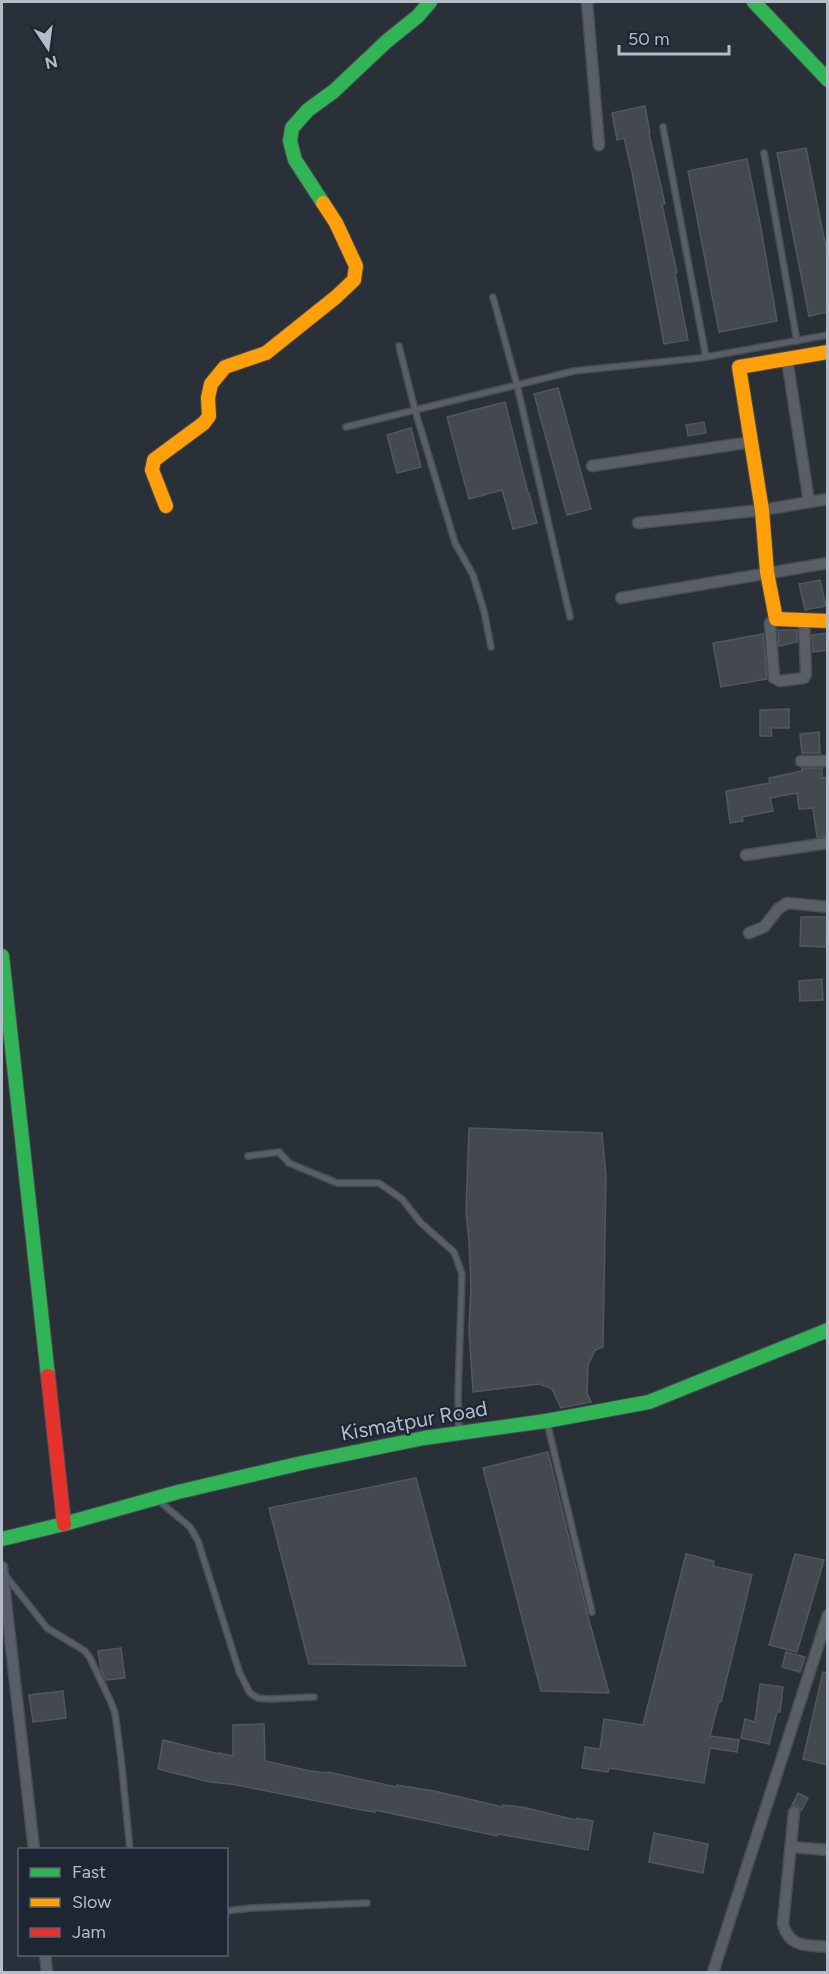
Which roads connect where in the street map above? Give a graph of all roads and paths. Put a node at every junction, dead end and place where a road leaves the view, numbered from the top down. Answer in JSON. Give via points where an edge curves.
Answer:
{"nodes":[{"id":1,"x":430,"y":2,"type":"edge"},
{"id":2,"x":588,"y":2,"type":"edge"},
{"id":3,"x":754,"y":2,"type":"edge"},
{"id":4,"x":828,"y":80,"type":"edge"},
{"id":5,"x":663,"y":127,"type":"dead end"},
{"id":6,"x":598,"y":145,"type":"dead end"},
{"id":7,"x":764,"y":153,"type":"dead end"},
{"id":8,"x":493,"y":297,"type":"dead end"},
{"id":9,"x":828,"y":335,"type":"edge"},
{"id":10,"x":797,"y":341,"type":"junction"},
{"id":11,"x":399,"y":346,"type":"dead end"},
{"id":12,"x":828,"y":352,"type":"edge"},
{"id":13,"x":706,"y":357,"type":"junction"},
{"id":14,"x":787,"y":359,"type":"junction"},
{"id":15,"x":517,"y":385,"type":"junction"},
{"id":16,"x":415,"y":410,"type":"junction"},
{"id":17,"x":346,"y":427,"type":"dead end"},
{"id":18,"x":751,"y":442,"type":"junction"},
{"id":19,"x":592,"y":466,"type":"dead end"},
{"id":20,"x":828,"y":499,"type":"edge"},
{"id":21,"x":809,"y":502,"type":"junction"},
{"id":22,"x":166,"y":506,"type":"dead end"},
{"id":23,"x":762,"y":510,"type":"junction"},
{"id":24,"x":638,"y":524,"type":"dead end"},
{"id":25,"x":828,"y":563,"type":"edge"},
{"id":26,"x":767,"y":572,"type":"junction"},
{"id":27,"x":621,"y":598,"type":"dead end"},
{"id":28,"x":570,"y":617,"type":"dead end"},
{"id":29,"x":776,"y":619,"type":"junction"},
{"id":30,"x":804,"y":620,"type":"junction"},
{"id":31,"x":828,"y":621,"type":"edge"},
{"id":32,"x":491,"y":647,"type":"dead end"},
{"id":33,"x":801,"y":761,"type":"dead end"},
{"id":34,"x":828,"y":761,"type":"edge"},
{"id":35,"x":828,"y":843,"type":"edge"},
{"id":36,"x":746,"y":855,"type":"dead end"},
{"id":37,"x":828,"y":907,"type":"edge"},
{"id":38,"x":749,"y":933,"type":"dead end"},
{"id":39,"x":2,"y":956,"type":"edge"},
{"id":40,"x":248,"y":1156,"type":"dead end"},
{"id":41,"x":828,"y":1330,"type":"edge"},
{"id":42,"x":546,"y":1421,"type":"junction"},
{"id":43,"x":459,"y":1433,"type":"junction"},
{"id":44,"x":156,"y":1498,"type":"junction"},
{"id":45,"x":64,"y":1524,"type":"junction"},
{"id":46,"x":2,"y":1539,"type":"edge"},
{"id":47,"x":2,"y":1567,"type":"edge"},
{"id":48,"x":2,"y":1571,"type":"edge"},
{"id":49,"x":592,"y":1612,"type":"dead end"},
{"id":50,"x":828,"y":1615,"type":"edge"},
{"id":51,"x":314,"y":1697,"type":"dead end"},
{"id":52,"x":794,"y":1812,"type":"dead end"},
{"id":53,"x":791,"y":1847,"type":"junction"},
{"id":54,"x":34,"y":1848,"type":"edge"},
{"id":55,"x":130,"y":1848,"type":"edge"},
{"id":56,"x":828,"y":1850,"type":"edge"},
{"id":57,"x":367,"y":1904,"type":"dead end"},
{"id":58,"x":228,"y":1911,"type":"edge"},
{"id":59,"x":828,"y":1947,"type":"edge"},
{"id":60,"x":45,"y":1956,"type":"edge"},
{"id":61,"x":47,"y":1972,"type":"edge"},
{"id":62,"x":713,"y":1972,"type":"edge"}],
"edges":[{"from":1,"to":22,"type":"street","via":[[292,128],[290,141],[295,160],[336,223],[356,266],[354,280],[266,353],[225,367],[218,374],[212,384],[209,416],[204,423],[152,465]]},
{"from":2,"to":6,"type":"street"},
{"from":3,"to":4,"type":"street"},
{"from":5,"to":13,"type":"lane"},
{"from":7,"to":10,"type":"lane"},
{"from":8,"to":15,"type":"lane"},
{"from":9,"to":10,"type":"lane"},
{"from":10,"to":13,"type":"lane"},
{"from":11,"to":16,"type":"lane"},
{"from":12,"to":14,"type":"street"},
{"from":13,"to":15,"type":"lane","via":[[574,371]]},
{"from":14,"to":18,"type":"street","via":[[739,367]]},
{"from":14,"to":21,"type":"street"},
{"from":15,"to":16,"type":"lane"},
{"from":15,"to":28,"type":"lane"},
{"from":16,"to":17,"type":"lane"},
{"from":16,"to":32,"type":"lane","via":[[455,543],[476,584]]},
{"from":18,"to":19,"type":"street"},
{"from":18,"to":23,"type":"street"},
{"from":20,"to":21,"type":"street"},
{"from":21,"to":23,"type":"street"},
{"from":23,"to":24,"type":"street"},
{"from":23,"to":26,"type":"street"},
{"from":25,"to":26,"type":"street"},
{"from":26,"to":27,"type":"street"},
{"from":26,"to":29,"type":"street"},
{"from":29,"to":30,"type":"street"},
{"from":29,"to":30,"type":"street","via":[[770,623],[774,678],[780,681],[804,678],[806,674]]},
{"from":30,"to":31,"type":"street"},
{"from":33,"to":34,"type":"street"},
{"from":35,"to":36,"type":"street"},
{"from":37,"to":38,"type":"street","via":[[788,903],[764,927]]},
{"from":39,"to":45,"type":"street"},
{"from":40,"to":43,"type":"lane","via":[[279,1152],[289,1163],[337,1183],[379,1183],[402,1199],[421,1223],[454,1252],[462,1274]]},
{"from":41,"to":42,"type":"street","name":"Kismatpur Road","via":[[649,1402]]},
{"from":42,"to":43,"type":"street","name":"Kismatpur Road"},
{"from":42,"to":49,"type":"lane"},
{"from":43,"to":44,"type":"street","name":"Kismatpur Road","via":[[303,1463]]},
{"from":44,"to":45,"type":"street","name":"Kismatpur Road"},
{"from":44,"to":51,"type":"lane","via":[[190,1527],[198,1541],[239,1671],[250,1693],[270,1699]]},
{"from":45,"to":46,"type":"street","name":"Kismatpur Road"},
{"from":47,"to":48,"type":"street"},
{"from":48,"to":54,"type":"street"},
{"from":48,"to":55,"type":"lane","via":[[47,1628],[85,1651],[100,1679],[115,1713]]},
{"from":50,"to":62,"type":"street"},
{"from":52,"to":53,"type":"street"},
{"from":53,"to":56,"type":"street"},
{"from":53,"to":59,"type":"street","via":[[783,1924],[786,1934],[802,1945]]},
{"from":57,"to":58,"type":"lane"},
{"from":60,"to":61,"type":"street"}]}
